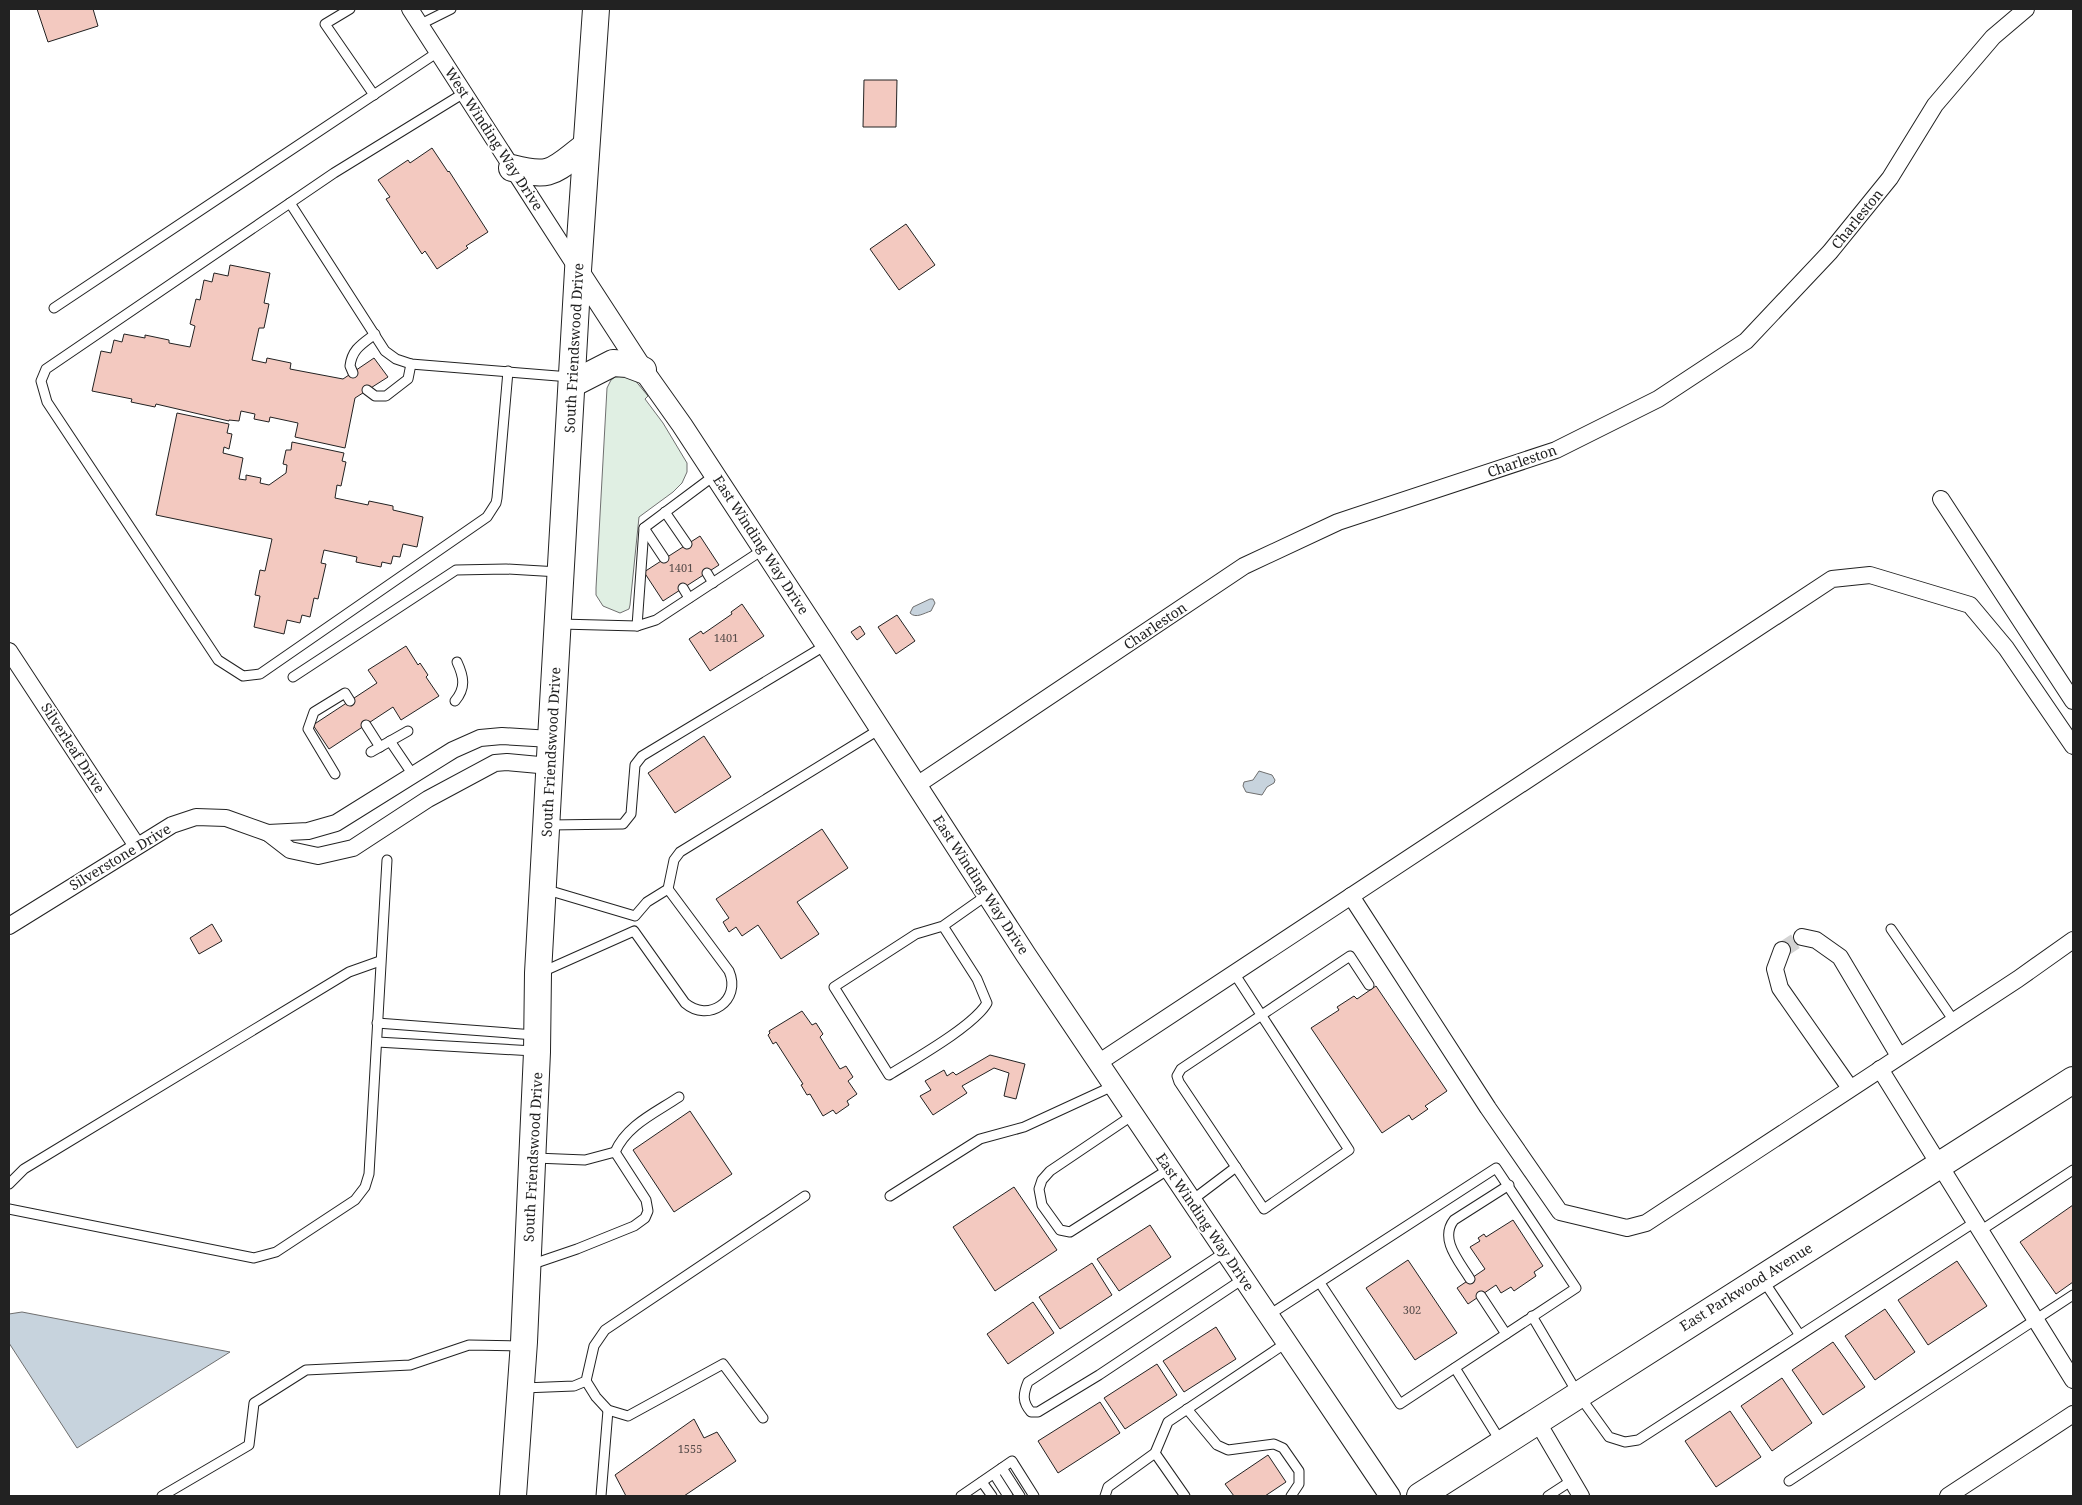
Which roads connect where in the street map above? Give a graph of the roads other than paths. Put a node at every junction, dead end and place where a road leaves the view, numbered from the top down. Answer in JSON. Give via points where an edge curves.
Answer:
{"nodes":[{"id":1,"x":350,"y":9,"type":"edge"},
{"id":2,"x":410,"y":9,"type":"edge"},
{"id":3,"x":451,"y":9,"type":"edge"},
{"id":4,"x":596,"y":9,"type":"edge"},
{"id":5,"x":2026,"y":9,"type":"edge"},
{"id":6,"x":421,"y":24,"type":"junction"},
{"id":7,"x":438,"y":52,"type":"junction"},
{"id":8,"x":464,"y":93,"type":"junction"},
{"id":9,"x":374,"y":95,"type":"junction"},
{"id":10,"x":586,"y":146,"type":"junction"},
{"id":11,"x":512,"y":168,"type":"junction"},
{"id":12,"x":290,"y":203,"type":"junction"},
{"id":13,"x":578,"y":270,"type":"junction"},
{"id":14,"x":54,"y":308,"type":"dead end"},
{"id":15,"x":375,"y":334,"type":"junction"},
{"id":16,"x":411,"y":364,"type":"junction"},
{"id":17,"x":643,"y":370,"type":"junction"},
{"id":18,"x":508,"y":371,"type":"junction"},
{"id":19,"x":353,"y":372,"type":"dead end"},
{"id":20,"x":572,"y":380,"type":"junction"},
{"id":21,"x":367,"y":390,"type":"dead end"},
{"id":22,"x":715,"y":475,"type":"junction"},
{"id":23,"x":1941,"y":499,"type":"dead end"},
{"id":24,"x":665,"y":512,"type":"junction"},
{"id":25,"x":644,"y":528,"type":"junction"},
{"id":26,"x":687,"y":544,"type":"dead end"},
{"id":27,"x":764,"y":550,"type":"junction"},
{"id":28,"x":664,"y":558,"type":"dead end"},
{"id":29,"x":561,"y":572,"type":"junction"},
{"id":30,"x":707,"y":573,"type":"dead end"},
{"id":31,"x":713,"y":583,"type":"junction"},
{"id":32,"x":683,"y":588,"type":"dead end"},
{"id":33,"x":690,"y":598,"type":"junction"},
{"id":34,"x":558,"y":624,"type":"junction"},
{"id":35,"x":637,"y":626,"type":"junction"},
{"id":36,"x":826,"y":645,"type":"junction"},
{"id":37,"x":9,"y":650,"type":"edge"},
{"id":38,"x":458,"y":662,"type":"dead end"},
{"id":39,"x":293,"y":677,"type":"dead end"},
{"id":40,"x":350,"y":701,"type":"dead end"},
{"id":41,"x":455,"y":701,"type":"dead end"},
{"id":42,"x":2073,"y":701,"type":"edge"},
{"id":43,"x":366,"y":725,"type":"dead end"},
{"id":44,"x":880,"y":729,"type":"junction"},
{"id":45,"x":408,"y":731,"type":"dead end"},
{"id":46,"x":551,"y":739,"type":"junction"},
{"id":47,"x":390,"y":741,"type":"junction"},
{"id":48,"x":2073,"y":746,"type":"edge"},
{"id":49,"x":380,"y":748,"type":"junction"},
{"id":50,"x":371,"y":752,"type":"dead end"},
{"id":51,"x":550,"y":766,"type":"junction"},
{"id":52,"x":335,"y":774,"type":"dead end"},
{"id":53,"x":413,"y":775,"type":"junction"},
{"id":54,"x":917,"y":786,"type":"junction"},
{"id":55,"x":428,"y":799,"type":"junction"},
{"id":56,"x":547,"y":825,"type":"junction"},
{"id":57,"x":268,"y":833,"type":"junction"},
{"id":58,"x":137,"y":846,"type":"junction"},
{"id":59,"x":387,"y":860,"type":"dead end"},
{"id":60,"x":544,"y":889,"type":"junction"},
{"id":61,"x":668,"y":889,"type":"junction"},
{"id":62,"x":987,"y":894,"type":"junction"},
{"id":63,"x":1350,"y":896,"type":"junction"},
{"id":64,"x":635,"y":916,"type":"junction"},
{"id":65,"x":9,"y":926,"type":"edge"},
{"id":66,"x":943,"y":926,"type":"junction"},
{"id":67,"x":1891,"y":930,"type":"dead end"},
{"id":68,"x":634,"y":931,"type":"junction"},
{"id":69,"x":1802,"y":937,"type":"dead end"},
{"id":70,"x":2073,"y":940,"type":"edge"},
{"id":71,"x":1782,"y":950,"type":"tunnel mouth"},
{"id":72,"x":380,"y":961,"type":"junction"},
{"id":73,"x":538,"y":973,"type":"junction"},
{"id":74,"x":1234,"y":973,"type":"junction"},
{"id":75,"x":1369,"y":985,"type":"dead end"},
{"id":76,"x":1262,"y":1016,"type":"junction"},
{"id":77,"x":1954,"y":1020,"type":"junction"},
{"id":78,"x":377,"y":1023,"type":"junction"},
{"id":79,"x":377,"y":1042,"type":"junction"},
{"id":80,"x":538,"y":1043,"type":"junction"},
{"id":81,"x":1899,"y":1056,"type":"junction"},
{"id":82,"x":1098,"y":1063,"type":"junction"},
{"id":83,"x":1880,"y":1069,"type":"junction"},
{"id":84,"x":2073,"y":1080,"type":"edge"},
{"id":85,"x":1113,"y":1086,"type":"junction"},
{"id":86,"x":1850,"y":1088,"type":"junction"},
{"id":87,"x":679,"y":1097,"type":"dead end"},
{"id":88,"x":1133,"y":1115,"type":"junction"},
{"id":89,"x":616,"y":1152,"type":"junction"},
{"id":90,"x":532,"y":1158,"type":"junction"},
{"id":91,"x":1940,"y":1164,"type":"junction"},
{"id":92,"x":1236,"y":1168,"type":"junction"},
{"id":93,"x":1170,"y":1169,"type":"junction"},
{"id":94,"x":2073,"y":1170,"type":"edge"},
{"id":95,"x":9,"y":1184,"type":"edge"},
{"id":96,"x":1508,"y":1186,"type":"junction"},
{"id":97,"x":805,"y":1196,"type":"dead end"},
{"id":98,"x":890,"y":1196,"type":"dead end"},
{"id":99,"x":1191,"y":1201,"type":"junction"},
{"id":100,"x":9,"y":1209,"type":"edge"},
{"id":101,"x":1977,"y":1226,"type":"junction"},
{"id":102,"x":1225,"y":1252,"type":"junction"},
{"id":103,"x":527,"y":1266,"type":"junction"},
{"id":104,"x":1762,"y":1277,"type":"junction"},
{"id":105,"x":1470,"y":1278,"type":"dead end"},
{"id":106,"x":1243,"y":1279,"type":"junction"},
{"id":107,"x":1320,"y":1282,"type":"junction"},
{"id":108,"x":1481,"y":1296,"type":"dead end"},
{"id":109,"x":2073,"y":1296,"type":"edge"},
{"id":110,"x":1268,"y":1316,"type":"junction"},
{"id":111,"x":1532,"y":1316,"type":"junction"},
{"id":112,"x":2036,"y":1320,"type":"junction"},
{"id":113,"x":1506,"y":1334,"type":"junction"},
{"id":114,"x":1798,"y":1334,"type":"junction"},
{"id":115,"x":1286,"y":1343,"type":"junction"},
{"id":116,"x":524,"y":1346,"type":"junction"},
{"id":117,"x":1455,"y":1368,"type":"junction"},
{"id":118,"x":2073,"y":1380,"type":"edge"},
{"id":119,"x":586,"y":1381,"type":"junction"},
{"id":120,"x":521,"y":1388,"type":"junction"},
{"id":121,"x":1578,"y":1394,"type":"junction"},
{"id":122,"x":1187,"y":1409,"type":"junction"},
{"id":123,"x":608,"y":1410,"type":"junction"},
{"id":124,"x":2073,"y":1414,"type":"edge"},
{"id":125,"x":762,"y":1418,"type":"dead end"},
{"id":126,"x":1537,"y":1420,"type":"junction"},
{"id":127,"x":1502,"y":1443,"type":"junction"},
{"id":128,"x":1155,"y":1453,"type":"junction"},
{"id":129,"x":1002,"y":1468,"type":"junction"},
{"id":130,"x":994,"y":1474,"type":"junction"},
{"id":131,"x":1571,"y":1481,"type":"junction"},
{"id":132,"x":1789,"y":1481,"type":"dead end"},
{"id":133,"x":982,"y":1482,"type":"junction"},
{"id":134,"x":162,"y":1496,"type":"edge"},
{"id":135,"x":513,"y":1496,"type":"edge"},
{"id":136,"x":601,"y":1496,"type":"edge"},
{"id":137,"x":961,"y":1496,"type":"edge"},
{"id":138,"x":992,"y":1496,"type":"edge"},
{"id":139,"x":1008,"y":1496,"type":"edge"},
{"id":140,"x":1020,"y":1496,"type":"edge"},
{"id":141,"x":1034,"y":1496,"type":"edge"},
{"id":142,"x":1105,"y":1496,"type":"edge"},
{"id":143,"x":1185,"y":1496,"type":"edge"},
{"id":144,"x":1290,"y":1496,"type":"edge"},
{"id":145,"x":1390,"y":1496,"type":"edge"},
{"id":146,"x":1420,"y":1496,"type":"edge"},
{"id":147,"x":1548,"y":1496,"type":"edge"},
{"id":148,"x":1581,"y":1496,"type":"edge"},
{"id":149,"x":1948,"y":1496,"type":"edge"}],
"edges":[{"from":1,"to":9,"type":"lane","via":[[325,24]]},
{"from":2,"to":6,"type":"street","name":"West Winding Way Drive"},
{"from":3,"to":6,"type":"lane"},
{"from":4,"to":10,"type":"main road","name":"South Friendswood Drive"},
{"from":5,"to":54,"type":"street","name":"Charleston","via":[[1993,38],[1935,104],[1890,178],[1830,252],[1746,341],[1658,399],[1556,450],[1338,522],[1244,566]]},
{"from":6,"to":7,"type":"street","name":"West Winding Way Drive"},
{"from":7,"to":8,"type":"street","name":"West Winding Way Drive"},
{"from":7,"to":9,"type":"lane"},
{"from":8,"to":11,"type":"street","name":"West Winding Way Drive"},
{"from":8,"to":12,"type":"lane"},
{"from":9,"to":14,"type":"lane"},
{"from":10,"to":11,"type":"main road","via":[[547,174],[532,174]]},
{"from":10,"to":13,"type":"main road","name":"South Friendswood Drive"},
{"from":11,"to":13,"type":"street","name":"West Winding Way Drive"},
{"from":12,"to":15,"type":"lane"},
{"from":12,"to":18,"type":"lane","via":[[46,369],[41,381],[47,402],[218,660],[243,676],[260,674],[487,517],[497,498]]},
{"from":13,"to":17,"type":"street","name":"East Winding Way Drive"},
{"from":13,"to":20,"type":"main road","name":"South Friendswood Drive"},
{"from":15,"to":16,"type":"lane","via":[[385,351]]},
{"from":15,"to":19,"type":"lane","via":[[352,354],[350,366]]},
{"from":16,"to":18,"type":"lane"},
{"from":16,"to":21,"type":"lane","via":[[408,379],[386,396],[375,396]]},
{"from":17,"to":20,"type":"main road","via":[[613,363]]},
{"from":17,"to":22,"type":"street","name":"East Winding Way Drive"},
{"from":18,"to":20,"type":"lane"},
{"from":20,"to":29,"type":"main road","name":"South Friendswood Drive"},
{"from":22,"to":24,"type":"lane"},
{"from":22,"to":27,"type":"street","name":"East Winding Way Drive"},
{"from":23,"to":42,"type":"street"},
{"from":24,"to":25,"type":"lane"},
{"from":24,"to":26,"type":"lane"},
{"from":25,"to":28,"type":"lane"},
{"from":25,"to":35,"type":"lane"},
{"from":27,"to":31,"type":"lane"},
{"from":27,"to":36,"type":"street","name":"East Winding Way Drive"},
{"from":29,"to":34,"type":"main road","name":"South Friendswood Drive"},
{"from":29,"to":39,"type":"lane","via":[[456,570]]},
{"from":30,"to":31,"type":"lane"},
{"from":31,"to":33,"type":"lane"},
{"from":32,"to":33,"type":"lane"},
{"from":33,"to":35,"type":"lane","via":[[656,620]]},
{"from":34,"to":35,"type":"lane"},
{"from":34,"to":46,"type":"main road","name":"South Friendswood Drive"},
{"from":36,"to":44,"type":"street","name":"East Winding Way Drive"},
{"from":36,"to":56,"type":"lane","via":[[642,756],[634,765],[631,814],[623,824]]},
{"from":37,"to":58,"type":"street","name":"Silverleaf Drive"},
{"from":38,"to":41,"type":"lane","via":[[464,684]]},
{"from":40,"to":52,"type":"lane","via":[[345,693],[314,712],[308,729]]},
{"from":43,"to":49,"type":"lane"},
{"from":44,"to":54,"type":"street","name":"East Winding Way Drive"},
{"from":44,"to":61,"type":"lane","via":[[680,852],[674,860]]},
{"from":45,"to":47,"type":"lane"},
{"from":46,"to":51,"type":"main road","name":"South Friendswood Drive"},
{"from":46,"to":53,"type":"street","name":"Silverstone Drive","via":[[480,738],[453,750]]},
{"from":47,"to":49,"type":"lane"},
{"from":47,"to":53,"type":"lane"},
{"from":48,"to":63,"type":"street","via":[[2006,648],[1970,605],[1870,575],[1832,579]]},
{"from":49,"to":50,"type":"lane"},
{"from":51,"to":55,"type":"street","name":"Silverstone Drive","via":[[495,763]]},
{"from":51,"to":56,"type":"main road","name":"South Friendswood Drive"},
{"from":53,"to":55,"type":"street"},
{"from":53,"to":57,"type":"street","name":"Silverstone Drive","via":[[336,823],[308,831]]},
{"from":54,"to":62,"type":"street","name":"East Winding Way Drive"},
{"from":55,"to":57,"type":"street","name":"Silverstone Drive","via":[[353,848],[318,856],[290,850]]},
{"from":56,"to":60,"type":"main road","name":"South Friendswood Drive"},
{"from":57,"to":58,"type":"street","name":"Silverstone Drive","via":[[226,818],[196,816],[172,825]]},
{"from":58,"to":65,"type":"street","name":"Silverstone Drive"},
{"from":59,"to":72,"type":"lane"},
{"from":60,"to":64,"type":"lane"},
{"from":60,"to":73,"type":"main road","name":"South Friendswood Drive"},
{"from":61,"to":64,"type":"lane","via":[[647,902]]},
{"from":61,"to":68,"type":"lane","via":[[729,971],[733,979],[727,1001],[714,1009],[690,1007]]},
{"from":62,"to":66,"type":"lane"},
{"from":62,"to":82,"type":"street","name":"East Winding Way Drive"},
{"from":63,"to":74,"type":"street"},
{"from":63,"to":86,"type":"street","via":[[1560,1212],[1627,1228],[1646,1223]]},
{"from":64,"to":68,"type":"lane"},
{"from":66,"to":66,"type":"lane","via":[[916,934],[834,987],[889,1075],[970,1022],[987,1003],[977,979]]},
{"from":67,"to":77,"type":"lane"},
{"from":68,"to":73,"type":"lane"},
{"from":69,"to":81,"type":"street","via":[[1816,940],[1840,957]]},
{"from":70,"to":77,"type":"street"},
{"from":71,"to":86,"type":"street","via":[[1775,969],[1780,988]]},
{"from":72,"to":78,"type":"lane"},
{"from":72,"to":95,"type":"lane","via":[[341,977],[24,1169]]},
{"from":73,"to":80,"type":"main road","name":"South Friendswood Drive"},
{"from":74,"to":76,"type":"lane"},
{"from":74,"to":82,"type":"street"},
{"from":75,"to":76,"type":"lane","via":[[1350,956]]},
{"from":76,"to":92,"type":"lane","via":[[1181,1069],[1177,1076]]},
{"from":76,"to":92,"type":"lane","via":[[1350,1150],[1264,1209]]},
{"from":77,"to":81,"type":"street"},
{"from":78,"to":79,"type":"lane"},
{"from":78,"to":80,"type":"lane"},
{"from":79,"to":80,"type":"lane"},
{"from":79,"to":100,"type":"lane","via":[[369,1174],[365,1187],[355,1200],[276,1252],[254,1258]]},
{"from":80,"to":90,"type":"main road","name":"South Friendswood Drive"},
{"from":81,"to":83,"type":"street"},
{"from":82,"to":85,"type":"street","name":"East Winding Way Drive"},
{"from":83,"to":86,"type":"street"},
{"from":83,"to":91,"type":"street"},
{"from":84,"to":91,"type":"main road","name":"East Parkwood Avenue"},
{"from":85,"to":88,"type":"street","name":"East Winding Way Drive"},
{"from":85,"to":98,"type":"lane","via":[[1024,1128],[980,1139]]},
{"from":87,"to":89,"type":"lane","via":[[630,1129]]},
{"from":88,"to":93,"type":"street","name":"East Winding Way Drive"},
{"from":88,"to":93,"type":"lane","via":[[1046,1175],[1039,1189],[1042,1205],[1060,1230],[1070,1232]]},
{"from":89,"to":90,"type":"lane","via":[[585,1160]]},
{"from":89,"to":103,"type":"lane","via":[[646,1200],[648,1211],[645,1218],[634,1226],[586,1246]]},
{"from":90,"to":103,"type":"main road","name":"South Friendswood Drive"},
{"from":91,"to":101,"type":"street"},
{"from":91,"to":104,"type":"main road","name":"East Parkwood Avenue"},
{"from":92,"to":99,"type":"lane"},
{"from":93,"to":99,"type":"street","name":"East Winding Way Drive"},
{"from":94,"to":101,"type":"lane"},
{"from":96,"to":105,"type":"lane","via":[[1454,1220],[1448,1228],[1451,1246]]},
{"from":96,"to":107,"type":"lane","via":[[1496,1168]]},
{"from":96,"to":111,"type":"lane","via":[[1576,1288]]},
{"from":97,"to":119,"type":"lane","via":[[605,1330],[594,1346]]},
{"from":99,"to":102,"type":"street","name":"East Winding Way Drive"},
{"from":101,"to":112,"type":"street"},
{"from":101,"to":114,"type":"lane"},
{"from":102,"to":106,"type":"street","name":"East Winding Way Drive"},
{"from":102,"to":106,"type":"lane","via":[[1028,1382],[1023,1393],[1026,1406],[1031,1412],[1038,1412],[1099,1376]]},
{"from":103,"to":116,"type":"main road","name":"South Friendswood Drive"},
{"from":104,"to":114,"type":"lane"},
{"from":104,"to":121,"type":"main road","name":"East Parkwood Avenue"},
{"from":106,"to":110,"type":"street","name":"East Winding Way Drive"},
{"from":107,"to":110,"type":"lane"},
{"from":107,"to":117,"type":"lane","via":[[1400,1404]]},
{"from":108,"to":113,"type":"lane"},
{"from":109,"to":112,"type":"lane"},
{"from":110,"to":115,"type":"street","name":"East Winding Way Drive"},
{"from":111,"to":113,"type":"lane"},
{"from":111,"to":121,"type":"lane"},
{"from":112,"to":118,"type":"street"},
{"from":112,"to":132,"type":"lane"},
{"from":113,"to":117,"type":"lane"},
{"from":114,"to":121,"type":"lane","via":[[1638,1440],[1625,1442],[1609,1437]]},
{"from":115,"to":122,"type":"lane"},
{"from":115,"to":145,"type":"street","name":"East Winding Way Drive"},
{"from":116,"to":120,"type":"main road","name":"South Friendswood Drive"},
{"from":116,"to":134,"type":"lane","via":[[469,1345],[410,1365],[306,1370],[254,1403],[249,1445]]},
{"from":117,"to":127,"type":"lane"},
{"from":119,"to":120,"type":"lane","via":[[574,1386]]},
{"from":119,"to":123,"type":"lane"},
{"from":120,"to":135,"type":"main road","name":"South Friendswood Drive"},
{"from":121,"to":126,"type":"main road","name":"East Parkwood Avenue"},
{"from":122,"to":128,"type":"lane","via":[[1168,1422]]},
{"from":122,"to":144,"type":"lane","via":[[1216,1446],[1228,1450],[1274,1444],[1283,1448],[1299,1471],[1299,1484]]},
{"from":123,"to":125,"type":"lane","via":[[628,1416],[722,1364]]},
{"from":123,"to":136,"type":"lane"},
{"from":124,"to":149,"type":"street"},
{"from":126,"to":127,"type":"main road","name":"East Parkwood Avenue"},
{"from":126,"to":131,"type":"street"},
{"from":127,"to":146,"type":"main road","name":"East Parkwood Avenue"},
{"from":128,"to":142,"type":"lane","via":[[1108,1487]]},
{"from":128,"to":143,"type":"lane"},
{"from":129,"to":130,"type":"lane"},
{"from":129,"to":140,"type":"lane"},
{"from":129,"to":141,"type":"lane","via":[[1012,1461]]},
{"from":130,"to":133,"type":"lane"},
{"from":130,"to":139,"type":"lane"},
{"from":131,"to":147,"type":"lane"},
{"from":131,"to":148,"type":"street"},
{"from":133,"to":137,"type":"lane"},
{"from":133,"to":138,"type":"lane"}]}
